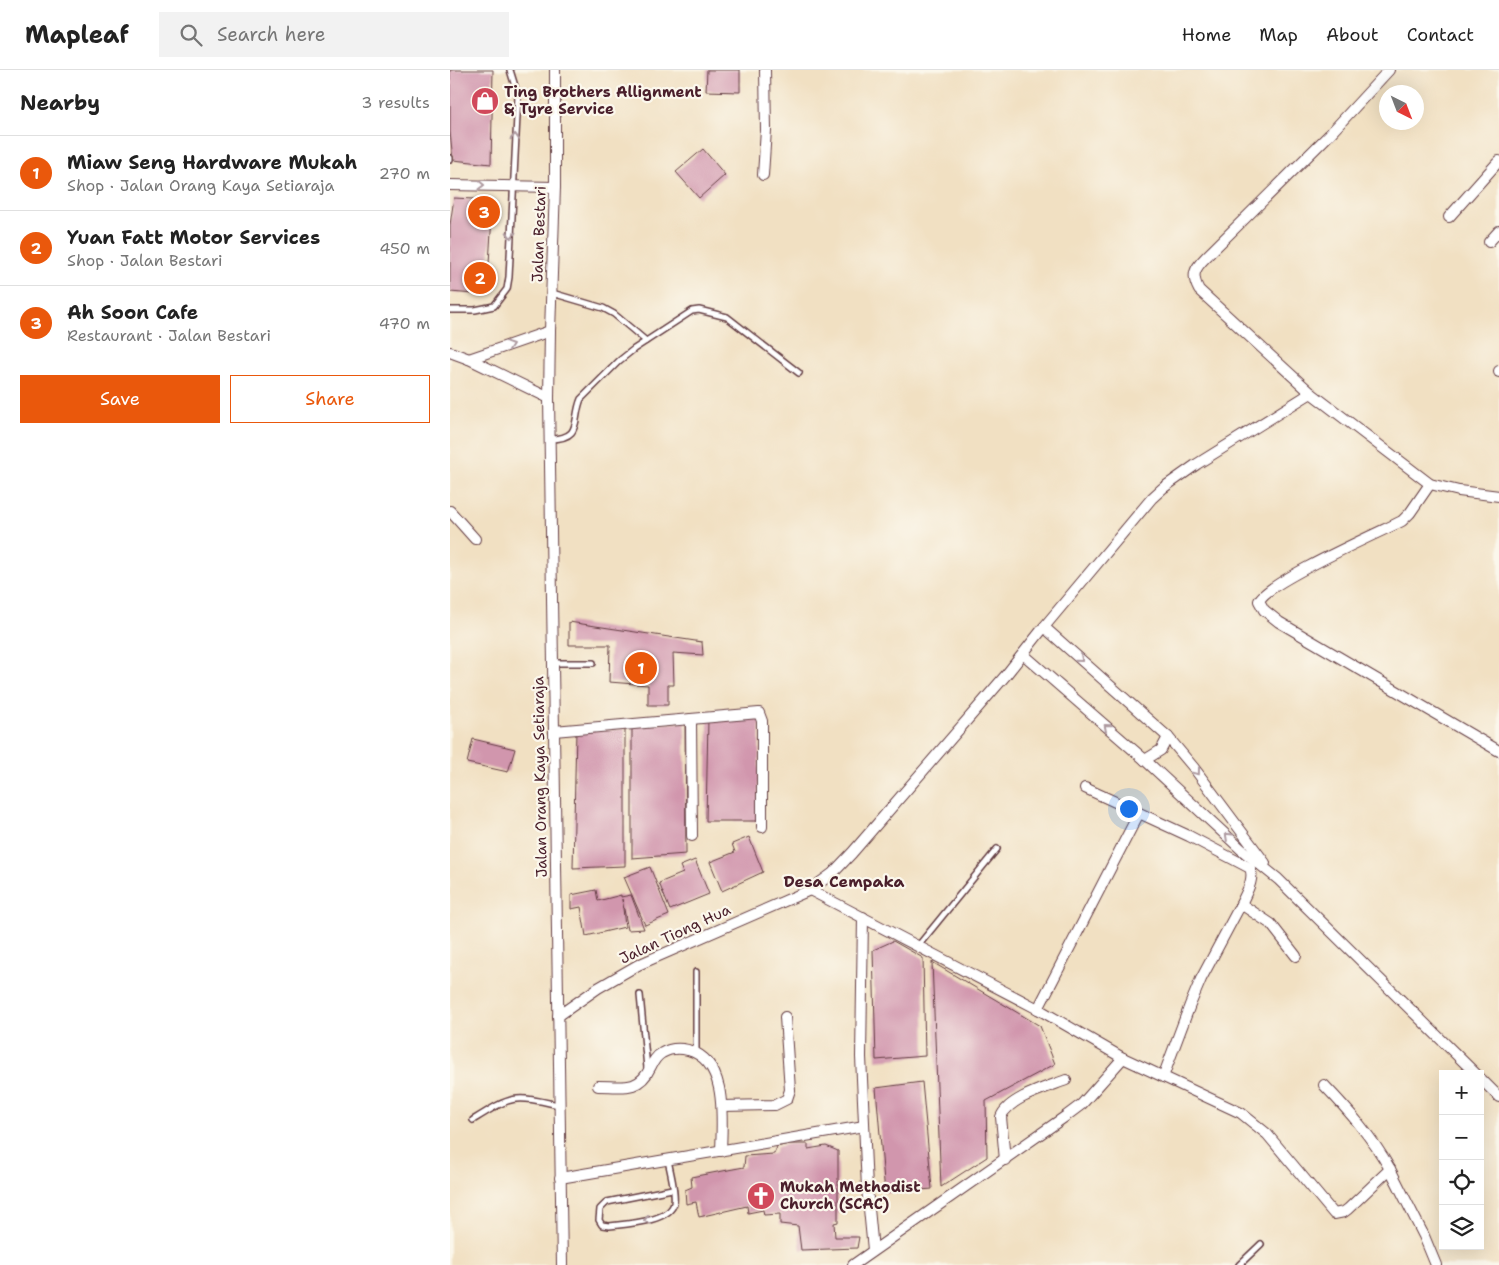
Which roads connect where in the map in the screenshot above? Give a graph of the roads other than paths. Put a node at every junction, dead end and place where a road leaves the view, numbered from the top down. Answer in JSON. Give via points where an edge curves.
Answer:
{"nodes":[{"id":1,"x":510,"y":70,"type":"edge"},
{"id":2,"x":555,"y":70,"type":"edge"},
{"id":3,"x":765,"y":70,"type":"edge"},
{"id":4,"x":1389,"y":70,"type":"edge"},
{"id":5,"x":1499,"y":161,"type":"edge"},
{"id":6,"x":763,"y":175,"type":"dead end"},
{"id":7,"x":450,"y":185,"type":"edge"},
{"id":8,"x":512,"y":186,"type":"junction"},
{"id":9,"x":555,"y":187,"type":"junction"},
{"id":10,"x":1449,"y":217,"type":"dead end"},
{"id":11,"x":1499,"y":231,"type":"edge"},
{"id":12,"x":1490,"y":242,"type":"dead end"},
{"id":13,"x":552,"y":293,"type":"junction"},
{"id":14,"x":450,"y":310,"type":"edge"},
{"id":15,"x":550,"y":331,"type":"junction"},
{"id":16,"x":646,"y":341,"type":"junction"},
{"id":17,"x":450,"y":352,"type":"edge"},
{"id":18,"x":469,"y":359,"type":"junction"},
{"id":19,"x":799,"y":373,"type":"dead end"},
{"id":20,"x":1311,"y":393,"type":"junction"},
{"id":21,"x":549,"y":398,"type":"junction"},
{"id":22,"x":550,"y":439,"type":"junction"},
{"id":23,"x":1430,"y":484,"type":"junction"},
{"id":24,"x":1499,"y":496,"type":"edge"},
{"id":25,"x":450,"y":511,"type":"edge"},
{"id":26,"x":475,"y":538,"type":"dead end"},
{"id":27,"x":1044,"y":626,"type":"junction"},
{"id":28,"x":1023,"y":654,"type":"junction"},
{"id":29,"x":593,"y":663,"type":"dead end"},
{"id":30,"x":554,"y":664,"type":"junction"},
{"id":31,"x":692,"y":720,"type":"junction"},
{"id":32,"x":554,"y":731,"type":"junction"},
{"id":33,"x":1168,"y":737,"type":"junction"},
{"id":34,"x":1499,"y":751,"type":"edge"},
{"id":35,"x":1145,"y":760,"type":"junction"},
{"id":36,"x":1085,"y":788,"type":"dead end"},
{"id":37,"x":1140,"y":813,"type":"junction"},
{"id":38,"x":762,"y":827,"type":"dead end"},
{"id":39,"x":692,"y":836,"type":"dead end"},
{"id":40,"x":997,"y":849,"type":"dead end"},
{"id":41,"x":1278,"y":879,"type":"junction"},
{"id":42,"x":810,"y":890,"type":"junction"},
{"id":43,"x":1241,"y":904,"type":"junction"},
{"id":44,"x":863,"y":917,"type":"junction"},
{"id":45,"x":918,"y":946,"type":"junction"},
{"id":46,"x":1296,"y":956,"type":"dead end"},
{"id":47,"x":696,"y":972,"type":"dead end"},
{"id":48,"x":640,"y":995,"type":"dead end"},
{"id":49,"x":1038,"y":1009,"type":"junction"},
{"id":50,"x":558,"y":1016,"type":"junction"},
{"id":51,"x":785,"y":1017,"type":"dead end"},
{"id":52,"x":696,"y":1052,"type":"junction"},
{"id":53,"x":1123,"y":1058,"type":"junction"},
{"id":54,"x":1472,"y":1070,"type":"edge"},
{"id":55,"x":648,"y":1074,"type":"junction"},
{"id":56,"x":1163,"y":1077,"type":"junction"},
{"id":57,"x":1066,"y":1080,"type":"dead end"},
{"id":58,"x":1484,"y":1082,"type":"edge"},
{"id":59,"x":1324,"y":1085,"type":"dead end"},
{"id":60,"x":598,"y":1086,"type":"dead end"},
{"id":61,"x":1499,"y":1097,"type":"edge"},
{"id":62,"x":559,"y":1104,"type":"junction"},
{"id":63,"x":722,"y":1106,"type":"junction"},
{"id":64,"x":473,"y":1120,"type":"dead end"},
{"id":65,"x":864,"y":1126,"type":"junction"},
{"id":66,"x":721,"y":1150,"type":"junction"},
{"id":67,"x":668,"y":1159,"type":"junction"},
{"id":68,"x":1005,"y":1160,"type":"junction"},
{"id":69,"x":1390,"y":1169,"type":"junction"},
{"id":70,"x":560,"y":1178,"type":"junction"},
{"id":71,"x":672,"y":1189,"type":"junction"},
{"id":72,"x":1261,"y":1244,"type":"dead end"},
{"id":73,"x":874,"y":1250,"type":"junction"},
{"id":74,"x":562,"y":1265,"type":"edge"},
{"id":75,"x":853,"y":1265,"type":"edge"},
{"id":76,"x":1239,"y":1265,"type":"edge"},
{"id":77,"x":1436,"y":1265,"type":"edge"}],
"edges":[{"from":8,"to":1,"type":"lane","one_way":true,"via":[[518,96]]},
{"from":2,"to":9,"type":"street","name":"Jalan Bestari"},
{"from":3,"to":6,"type":"street"},
{"from":4,"to":20,"type":"street","via":[[1195,271],[1194,279],[1199,290]]},
{"from":5,"to":10,"type":"street"},
{"from":7,"to":8,"type":"street","one_way":true},
{"from":8,"to":9,"type":"street"},
{"from":8,"to":14,"type":"lane","one_way":true,"via":[[507,289],[494,306]]},
{"from":9,"to":13,"type":"street","name":"Jalan Bestari"},
{"from":11,"to":12,"type":"street"},
{"from":13,"to":15,"type":"street","name":"Jalan Bestari"},
{"from":13,"to":16,"type":"lane","via":[[603,308]]},
{"from":18,"to":15,"type":"street","one_way":true},
{"from":15,"to":21,"type":"street","name":"Jalan Bestari"},
{"from":16,"to":19,"type":"lane","via":[[692,311],[706,310],[727,317]]},
{"from":16,"to":22,"type":"lane","via":[[588,391],[578,407],[573,430],[563,437]]},
{"from":17,"to":18,"type":"street"},
{"from":18,"to":21,"type":"street"},
{"from":20,"to":23,"type":"street"},
{"from":20,"to":27,"type":"street","name":"Jalan Tiong Hua","via":[[1163,488]]},
{"from":21,"to":22,"type":"street","name":"Jalan Orang Kaya Setiaraja"},
{"from":22,"to":30,"type":"street","name":"Jalan Orang Kaya Setiaraja"},
{"from":23,"to":24,"type":"street"},
{"from":23,"to":34,"type":"street","via":[[1402,521],[1295,574],[1263,594],[1259,601],[1264,610],[1283,625]]},
{"from":25,"to":26,"type":"street"},
{"from":27,"to":28,"type":"street","name":"Jalan Tiong Hua"},
{"from":27,"to":33,"type":"street","one_way":true},
{"from":35,"to":28,"type":"street","one_way":true},
{"from":28,"to":42,"type":"street","name":"Jalan Tiong Hua","via":[[843,864]]},
{"from":29,"to":30,"type":"lane"},
{"from":30,"to":32,"type":"street","name":"Jalan Orang Kaya Setiaraja"},
{"from":31,"to":32,"type":"street"},
{"from":31,"to":38,"type":"street","via":[[753,712],[761,716]]},
{"from":31,"to":39,"type":"street"},
{"from":32,"to":50,"type":"street","name":"Jalan Orang Kaya Setiaraja"},
{"from":33,"to":35,"type":"street","via":[[1161,750]]},
{"from":33,"to":41,"type":"street","one_way":true},
{"from":41,"to":35,"type":"street","one_way":true},
{"from":36,"to":37,"type":"street"},
{"from":37,"to":43,"type":"street","via":[[1250,868],[1251,880]]},
{"from":37,"to":49,"type":"street"},
{"from":40,"to":45,"type":"lane"},
{"from":41,"to":54,"type":"street"},
{"from":42,"to":44,"type":"street"},
{"from":42,"to":50,"type":"street","name":"Jalan Tiong Hua","via":[[638,965]]},
{"from":43,"to":46,"type":"street","via":[[1271,924]]},
{"from":43,"to":56,"type":"street","via":[[1201,979]]},
{"from":44,"to":45,"type":"street"},
{"from":44,"to":65,"type":"street","via":[[861,1057]]},
{"from":45,"to":49,"type":"street"},
{"from":47,"to":52,"type":"lane"},
{"from":48,"to":55,"type":"lane"},
{"from":49,"to":53,"type":"street"},
{"from":50,"to":62,"type":"street","name":"Jalan Orang Kaya Setiaraja"},
{"from":51,"to":63,"type":"street","via":[[790,1090],[786,1099],[775,1104]]},
{"from":52,"to":55,"type":"street","via":[[682,1048],[660,1054]]},
{"from":52,"to":63,"type":"street","via":[[716,1076]]},
{"from":53,"to":56,"type":"street"},
{"from":53,"to":68,"type":"street","via":[[1082,1104]]},
{"from":55,"to":60,"type":"street","via":[[633,1086]]},
{"from":56,"to":69,"type":"street","via":[[1241,1113],[1255,1123],[1334,1214],[1348,1209]]},
{"from":57,"to":68,"type":"street","via":[[1027,1096],[1003,1111]]},
{"from":58,"to":61,"type":"street"},
{"from":59,"to":69,"type":"street","via":[[1377,1145]]},
{"from":62,"to":64,"type":"lane","via":[[518,1098],[501,1102]]},
{"from":62,"to":70,"type":"street","name":"Jalan Orang Kaya Setiaraja"},
{"from":63,"to":66,"type":"street"},
{"from":65,"to":66,"type":"street"},
{"from":65,"to":73,"type":"street"},
{"from":66,"to":67,"type":"street"},
{"from":67,"to":70,"type":"street"},
{"from":67,"to":71,"type":"lane"},
{"from":68,"to":73,"type":"street"},
{"from":69,"to":77,"type":"street"},
{"from":70,"to":74,"type":"street","name":"Jalan Orang Kaya Setiaraja"},
{"from":71,"to":71,"type":"lane","one_way":true,"via":[[673,1206],[656,1219],[610,1226],[602,1225],[599,1220],[600,1209],[607,1202]]},
{"from":72,"to":76,"type":"lane"},
{"from":73,"to":75,"type":"street"}]}
